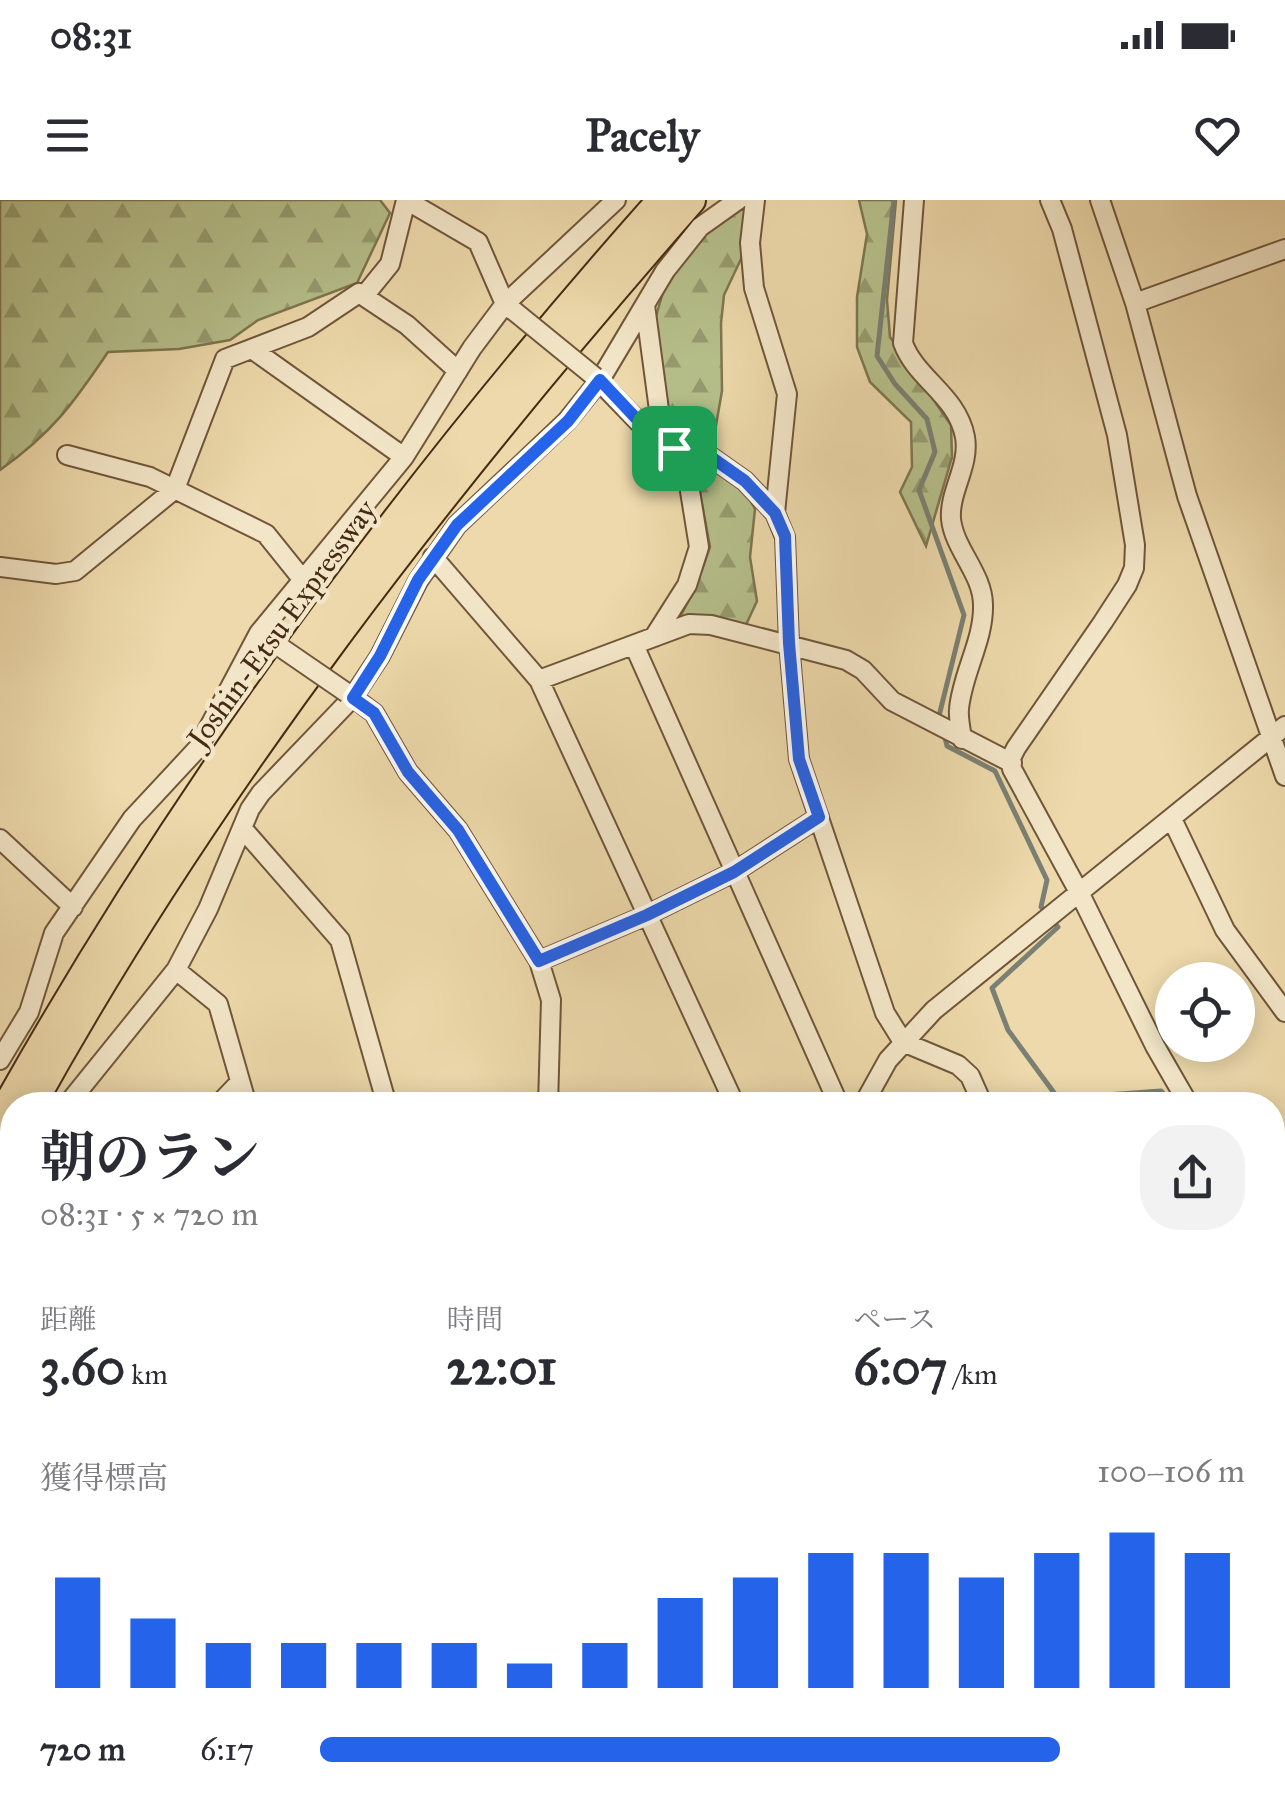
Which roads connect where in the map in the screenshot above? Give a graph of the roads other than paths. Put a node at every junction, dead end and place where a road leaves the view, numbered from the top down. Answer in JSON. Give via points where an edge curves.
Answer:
{"nodes":[{"id":1,"x":406,"y":200,"type":"edge"},
{"id":2,"x":616,"y":200,"type":"edge"},
{"id":3,"x":662,"y":200,"type":"edge"},
{"id":4,"x":691,"y":200,"type":"edge"},
{"id":5,"x":738,"y":200,"type":"edge"},
{"id":6,"x":755,"y":200,"type":"edge"},
{"id":7,"x":914,"y":200,"type":"edge"},
{"id":8,"x":1050,"y":200,"type":"edge"},
{"id":9,"x":1100,"y":200,"type":"edge"},
{"id":10,"x":1285,"y":249,"type":"edge"},
{"id":11,"x":364,"y":296,"type":"junction"},
{"id":12,"x":1135,"y":303,"type":"junction"},
{"id":13,"x":645,"y":306,"type":"junction"},
{"id":14,"x":510,"y":308,"type":"junction"},
{"id":15,"x":252,"y":348,"type":"junction"},
{"id":16,"x":458,"y":371,"type":"junction"},
{"id":17,"x":598,"y":379,"type":"junction"},
{"id":18,"x":674,"y":448,"type":"junction"},
{"id":19,"x":68,"y":455,"type":"dead end"},
{"id":20,"x":404,"y":457,"type":"junction"},
{"id":21,"x":175,"y":489,"type":"junction"},
{"id":22,"x":775,"y":513,"type":"junction"},
{"id":23,"x":433,"y":557,"type":"junction"},
{"id":24,"x":0,"y":567,"type":"edge"},
{"id":25,"x":303,"y":580,"type":"junction"},
{"id":26,"x":263,"y":636,"type":"junction"},
{"id":27,"x":654,"y":638,"type":"junction"},
{"id":28,"x":789,"y":643,"type":"junction"},
{"id":29,"x":634,"y":645,"type":"junction"},
{"id":30,"x":540,"y":680,"type":"junction"},
{"id":31,"x":350,"y":695,"type":"junction"},
{"id":32,"x":1278,"y":732,"type":"edge"},
{"id":33,"x":957,"y":736,"type":"junction"},
{"id":34,"x":1012,"y":763,"type":"junction"},
{"id":35,"x":1285,"y":776,"type":"edge"},
{"id":36,"x":819,"y":817,"type":"junction"},
{"id":37,"x":1172,"y":819,"type":"junction"},
{"id":38,"x":243,"y":829,"type":"junction"},
{"id":39,"x":0,"y":839,"type":"edge"},
{"id":40,"x":734,"y":872,"type":"junction"},
{"id":41,"x":1080,"y":894,"type":"junction"},
{"id":42,"x":73,"y":907,"type":"junction"},
{"id":43,"x":647,"y":915,"type":"junction"},
{"id":44,"x":539,"y":961,"type":"junction"},
{"id":45,"x":176,"y":970,"type":"junction"},
{"id":46,"x":1285,"y":1012,"type":"edge"},
{"id":47,"x":902,"y":1042,"type":"junction"},
{"id":48,"x":0,"y":1060,"type":"edge"},
{"id":49,"x":240,"y":1082,"type":"junction"},
{"id":50,"x":16,"y":1092,"type":"edge"},
{"id":51,"x":40,"y":1092,"type":"edge"},
{"id":52,"x":78,"y":1092,"type":"edge"},
{"id":53,"x":230,"y":1092,"type":"edge"},
{"id":54,"x":243,"y":1092,"type":"edge"},
{"id":55,"x":383,"y":1092,"type":"edge"},
{"id":56,"x":548,"y":1092,"type":"edge"},
{"id":57,"x":729,"y":1092,"type":"edge"},
{"id":58,"x":832,"y":1092,"type":"edge"},
{"id":59,"x":871,"y":1092,"type":"edge"},
{"id":60,"x":979,"y":1092,"type":"edge"},
{"id":61,"x":1182,"y":1092,"type":"edge"}],
"edges":[{"from":1,"to":11,"type":"street","via":[[390,264]]},
{"from":1,"to":14,"type":"street","via":[[478,242]]},
{"from":2,"to":14,"type":"street"},
{"from":3,"to":50,"type":"highway","name":"Joshin-Etsu Expressway","via":[[468,432],[292,662],[123,910]]},
{"from":4,"to":51,"type":"highway","name":"Joshin-Etsu Expressway","via":[[485,445],[312,671],[180,860]]},
{"from":5,"to":13,"type":"street","via":[[700,227]]},
{"from":6,"to":22,"type":"street","via":[[754,288],[787,394]]},
{"from":7,"to":33,"type":"street","via":[[903,343],[959,417],[966,460],[955,488],[953,530],[984,601]]},
{"from":8,"to":34,"type":"street","via":[[1118,435],[1134,568]]},
{"from":9,"to":12,"type":"street"},
{"from":10,"to":12,"type":"street"},
{"from":11,"to":15,"type":"street"},
{"from":11,"to":16,"type":"street"},
{"from":12,"to":32,"type":"street","via":[[1187,496]]},
{"from":13,"to":17,"type":"street"},
{"from":13,"to":18,"type":"street","via":[[661,426]]},
{"from":14,"to":16,"type":"street"},
{"from":14,"to":17,"type":"street","bridge":true},
{"from":15,"to":20,"type":"street"},
{"from":15,"to":21,"type":"street","via":[[225,359]]},
{"from":16,"to":20,"type":"street"},
{"from":17,"to":18,"type":"street","via":[[663,447]]},
{"from":17,"to":23,"type":"street","via":[[568,421],[457,525]]},
{"from":18,"to":22,"type":"street","via":[[701,450]]},
{"from":18,"to":27,"type":"street","via":[[685,460],[700,547],[687,585]]},
{"from":19,"to":21,"type":"street"},
{"from":20,"to":25,"type":"street"},
{"from":21,"to":24,"type":"street","via":[[74,571]]},
{"from":21,"to":25,"type":"street","via":[[266,534]]},
{"from":22,"to":28,"type":"street","via":[[785,536]]},
{"from":23,"to":30,"type":"street"},
{"from":23,"to":31,"type":"street","via":[[380,656]]},
{"from":25,"to":26,"type":"street"},
{"from":26,"to":31,"type":"street","bridge":true},
{"from":26,"to":42,"type":"street","via":[[198,748],[132,819]]},
{"from":27,"to":28,"type":"street","via":[[689,624]]},
{"from":27,"to":29,"type":"street"},
{"from":28,"to":33,"type":"street","via":[[846,660],[892,701]]},
{"from":28,"to":36,"type":"street","via":[[799,759]]},
{"from":29,"to":30,"type":"street"},
{"from":29,"to":40,"type":"street"},
{"from":30,"to":43,"type":"street"},
{"from":31,"to":38,"type":"street","via":[[261,793]]},
{"from":31,"to":44,"type":"street","via":[[374,713],[408,772],[458,830]]},
{"from":32,"to":35,"type":"street"},
{"from":32,"to":37,"type":"street"},
{"from":33,"to":34,"type":"street"},
{"from":34,"to":41,"type":"street"},
{"from":36,"to":40,"type":"street"},
{"from":36,"to":47,"type":"street"},
{"from":37,"to":41,"type":"street"},
{"from":37,"to":46,"type":"street","via":[[1224,930]]},
{"from":38,"to":45,"type":"street"},
{"from":38,"to":55,"type":"street","via":[[340,940]]},
{"from":39,"to":42,"type":"street"},
{"from":40,"to":43,"type":"street"},
{"from":40,"to":58,"type":"street"},
{"from":41,"to":47,"type":"street"},
{"from":41,"to":61,"type":"street"},
{"from":42,"to":48,"type":"street","via":[[54,933],[29,1012]]},
{"from":43,"to":44,"type":"street"},
{"from":43,"to":57,"type":"street"},
{"from":44,"to":56,"type":"street","via":[[551,1000]]},
{"from":45,"to":49,"type":"street","via":[[218,1004]]},
{"from":45,"to":52,"type":"street"},
{"from":47,"to":59,"type":"street"},
{"from":47,"to":60,"type":"street","via":[[958,1065]]},
{"from":49,"to":53,"type":"street"},
{"from":49,"to":54,"type":"street"}]}
